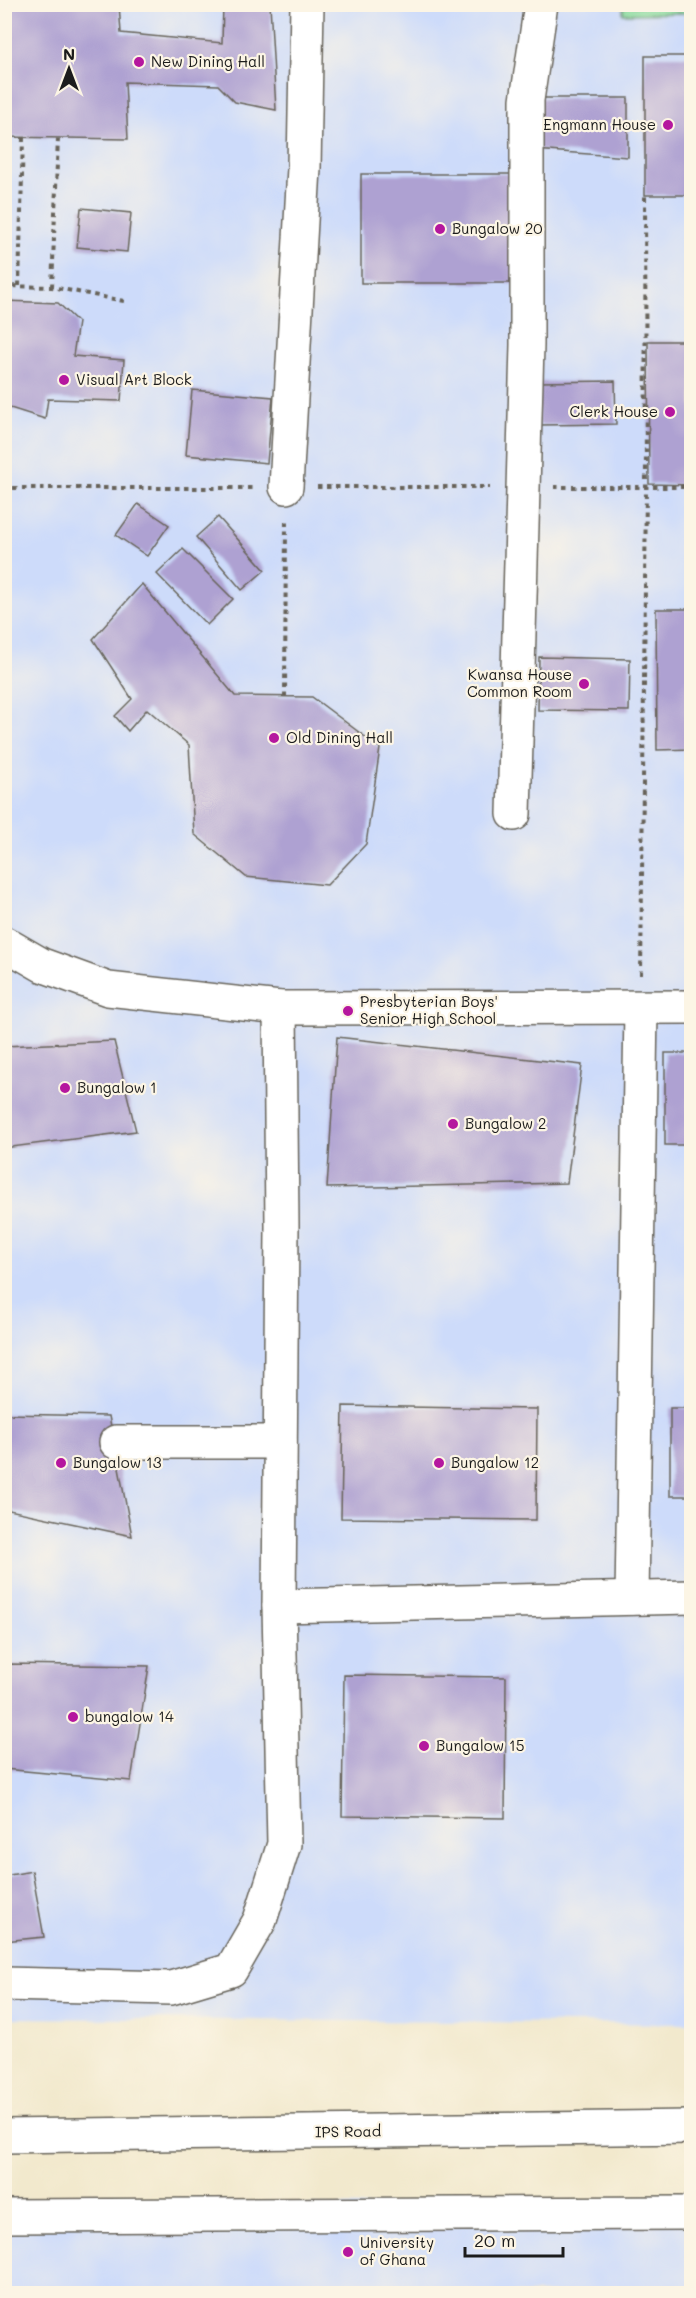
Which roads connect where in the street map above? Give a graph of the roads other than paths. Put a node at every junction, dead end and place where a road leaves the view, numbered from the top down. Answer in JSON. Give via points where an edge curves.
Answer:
{"nodes":[{"id":1,"x":306,"y":4,"type":"edge"},
{"id":2,"x":541,"y":4,"type":"edge"},
{"id":3,"x":286,"y":488,"type":"road end"},
{"id":4,"x":514,"y":814,"type":"dead end"},
{"id":5,"x":4,"y":943,"type":"edge"},
{"id":6,"x":692,"y":1007,"type":"edge"},
{"id":7,"x":280,"y":1008,"type":"junction"},
{"id":8,"x":641,"y":1009,"type":"junction"},
{"id":9,"x":117,"y":1442,"type":"dead end"},
{"id":10,"x":280,"y":1442,"type":"junction"},
{"id":11,"x":692,"y":1597,"type":"edge"},
{"id":12,"x":632,"y":1598,"type":"junction"},
{"id":13,"x":279,"y":1606,"type":"junction"},
{"id":14,"x":4,"y":1984,"type":"edge"},
{"id":15,"x":692,"y":2127,"type":"edge"},
{"id":16,"x":4,"y":2136,"type":"edge"},
{"id":17,"x":692,"y":2212,"type":"edge"},
{"id":18,"x":4,"y":2216,"type":"edge"}],
"edges":[{"from":1,"to":3,"type":"street","via":[[304,168]]},
{"from":2,"to":4,"type":"street","via":[[527,100],[527,333]]},
{"from":5,"to":7,"type":"street","via":[[42,965],[108,989]]},
{"from":6,"to":8,"type":"street"},
{"from":7,"to":8,"type":"street"},
{"from":7,"to":10,"type":"street"},
{"from":8,"to":12,"type":"street"},
{"from":9,"to":10,"type":"street"},
{"from":10,"to":13,"type":"street"},
{"from":11,"to":12,"type":"street"},
{"from":12,"to":13,"type":"street"},
{"from":13,"to":14,"type":"street","via":[[284,1844],[260,1920],[231,1970],[171,1988]]},
{"from":15,"to":16,"type":"street","name":"IPS Road"},
{"from":17,"to":18,"type":"street"}]}
